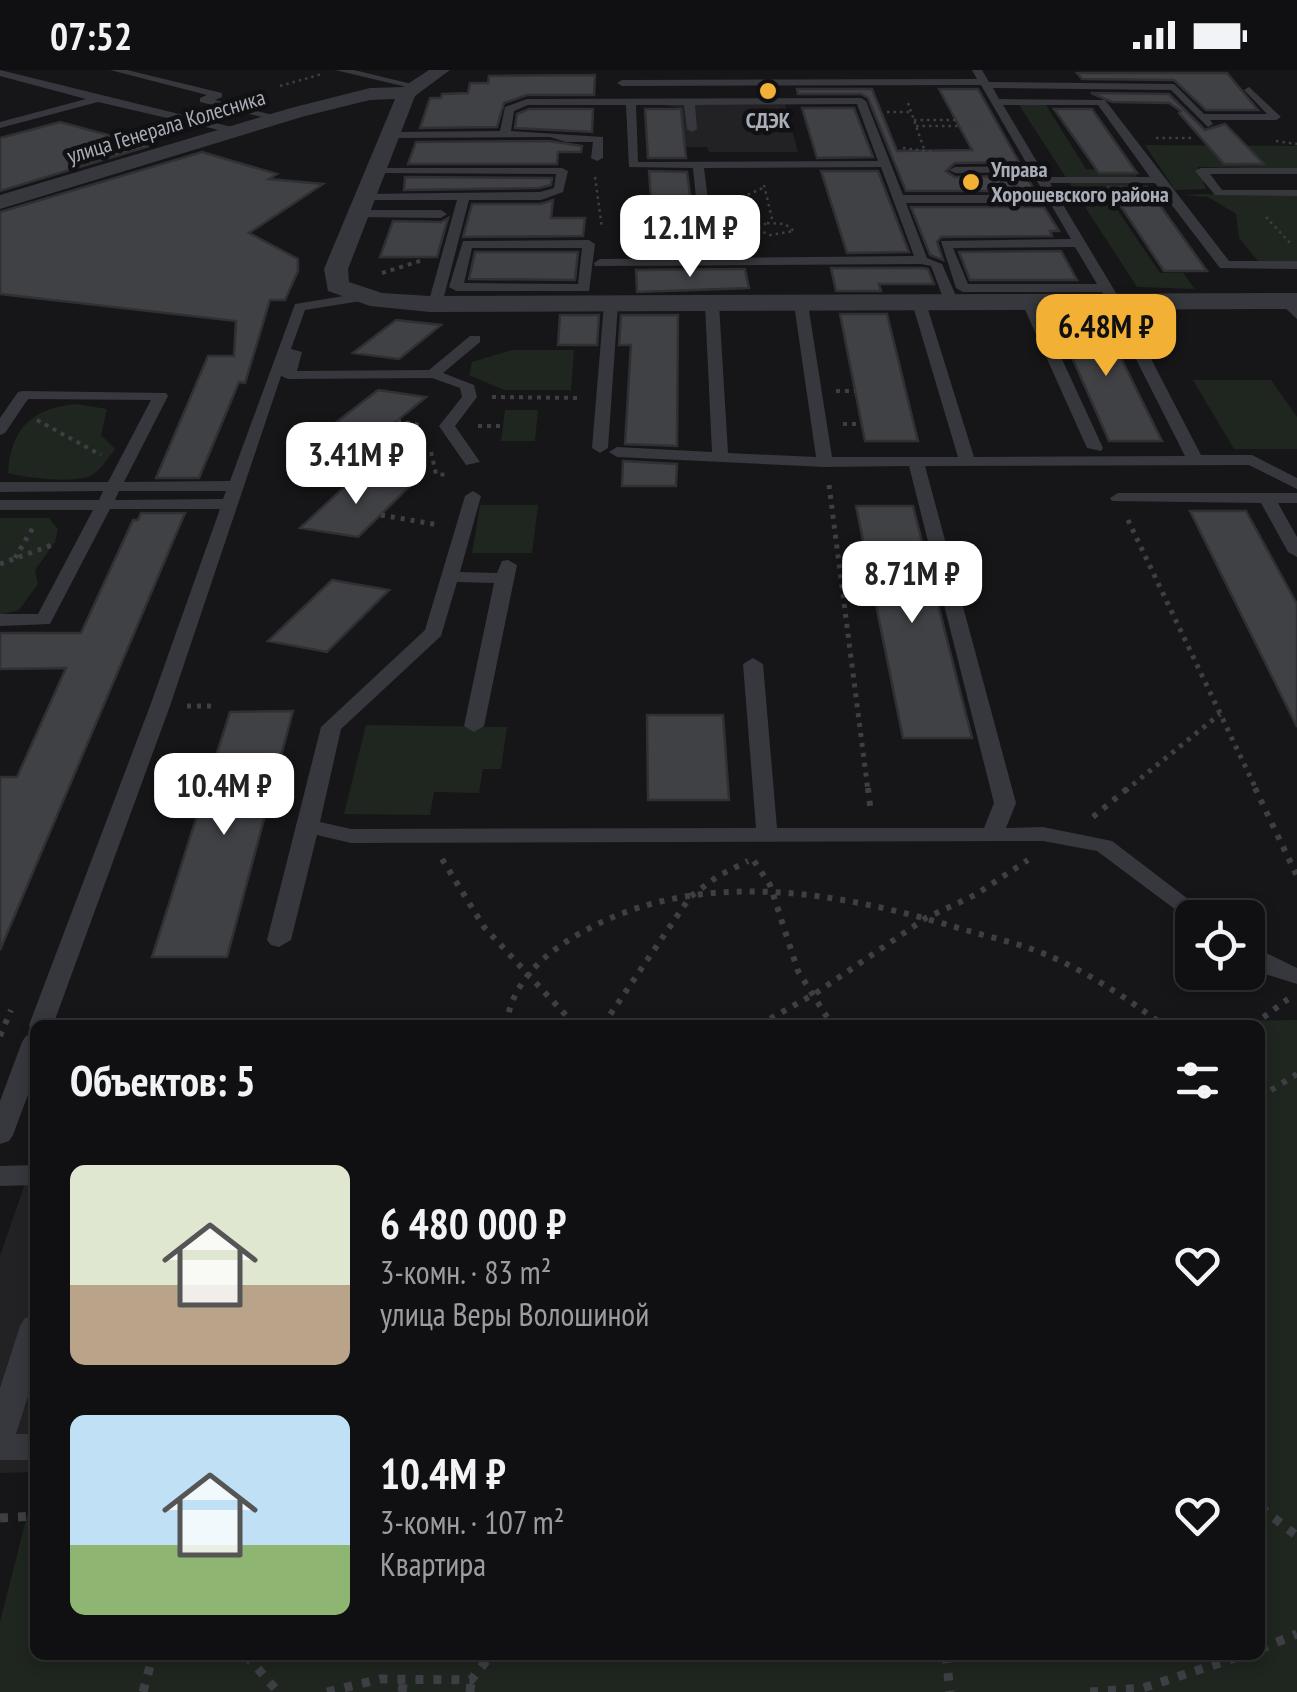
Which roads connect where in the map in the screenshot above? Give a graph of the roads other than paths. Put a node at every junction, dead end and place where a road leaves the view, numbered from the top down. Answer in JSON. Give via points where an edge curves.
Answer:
{"nodes":[{"id":1,"x":115,"y":70,"type":"edge"},
{"id":2,"x":338,"y":70,"type":"edge"},
{"id":3,"x":441,"y":70,"type":"edge"},
{"id":4,"x":622,"y":70,"type":"edge"},
{"id":5,"x":746,"y":70,"type":"edge"},
{"id":6,"x":977,"y":70,"type":"edge"},
{"id":7,"x":0,"y":74,"type":"edge"},
{"id":8,"x":1028,"y":74,"type":"dead end"},
{"id":9,"x":622,"y":83,"type":"junction"},
{"id":10,"x":985,"y":84,"type":"junction"},
{"id":11,"x":411,"y":89,"type":"junction"},
{"id":12,"x":1039,"y":90,"type":"junction"},
{"id":13,"x":1249,"y":90,"type":"dead end"},
{"id":14,"x":750,"y":91,"type":"junction"},
{"id":15,"x":98,"y":99,"type":"junction"},
{"id":16,"x":626,"y":101,"type":"junction"},
{"id":17,"x":688,"y":101,"type":"junction"},
{"id":18,"x":996,"y":102,"type":"junction"},
{"id":19,"x":279,"y":118,"type":"junction"},
{"id":20,"x":0,"y":125,"type":"edge"},
{"id":21,"x":692,"y":129,"type":"dead end"},
{"id":22,"x":584,"y":130,"type":"dead end"},
{"id":23,"x":236,"y":131,"type":"junction"},
{"id":24,"x":551,"y":134,"type":"junction"},
{"id":25,"x":392,"y":135,"type":"junction"},
{"id":26,"x":444,"y":135,"type":"junction"},
{"id":27,"x":505,"y":135,"type":"junction"},
{"id":28,"x":439,"y":156,"type":"dead end"},
{"id":29,"x":502,"y":158,"type":"dead end"},
{"id":30,"x":561,"y":158,"type":"dead end"},
{"id":31,"x":581,"y":158,"type":"dead end"},
{"id":32,"x":597,"y":158,"type":"junction"},
{"id":33,"x":632,"y":158,"type":"junction"},
{"id":34,"x":698,"y":164,"type":"junction"},
{"id":35,"x":885,"y":164,"type":"junction"},
{"id":36,"x":378,"y":170,"type":"junction"},
{"id":37,"x":955,"y":170,"type":"dead end"},
{"id":38,"x":1297,"y":171,"type":"edge"},
{"id":39,"x":1039,"y":175,"type":"junction"},
{"id":40,"x":1160,"y":181,"type":"junction"},
{"id":41,"x":1197,"y":182,"type":"junction"},
{"id":42,"x":1297,"y":193,"type":"edge"},
{"id":43,"x":464,"y":196,"type":"junction"},
{"id":44,"x":1053,"y":199,"type":"junction"},
{"id":45,"x":898,"y":200,"type":"junction"},
{"id":46,"x":0,"y":202,"type":"edge"},
{"id":47,"x":362,"y":205,"type":"junction"},
{"id":48,"x":441,"y":214,"type":"road end"},
{"id":49,"x":453,"y":239,"type":"junction"},
{"id":50,"x":1072,"y":243,"type":"junction"},
{"id":51,"x":922,"y":260,"type":"junction"},
{"id":52,"x":600,"y":262,"type":"junction"},
{"id":53,"x":710,"y":262,"type":"junction"},
{"id":54,"x":1297,"y":265,"type":"edge"},
{"id":55,"x":367,"y":287,"type":"junction"},
{"id":56,"x":1089,"y":288,"type":"junction"},
{"id":57,"x":443,"y":294,"type":"junction"},
{"id":58,"x":1110,"y":295,"type":"junction"},
{"id":59,"x":597,"y":296,"type":"junction"},
{"id":60,"x":918,"y":303,"type":"junction"},
{"id":61,"x":1029,"y":303,"type":"junction"},
{"id":62,"x":712,"y":304,"type":"junction"},
{"id":63,"x":801,"y":304,"type":"junction"},
{"id":64,"x":952,"y":304,"type":"junction"},
{"id":65,"x":1294,"y":306,"type":"edge"},
{"id":66,"x":295,"y":316,"type":"junction"},
{"id":67,"x":475,"y":339,"type":"dead end"},
{"id":68,"x":433,"y":374,"type":"junction"},
{"id":69,"x":0,"y":430,"type":"edge"},
{"id":70,"x":1095,"y":448,"type":"dead end"},
{"id":71,"x":720,"y":457,"type":"junction"},
{"id":72,"x":1195,"y":460,"type":"junction"},
{"id":73,"x":966,"y":461,"type":"junction"},
{"id":74,"x":472,"y":462,"type":"dead end"},
{"id":75,"x":825,"y":462,"type":"junction"},
{"id":76,"x":916,"y":462,"type":"junction"},
{"id":77,"x":1297,"y":484,"type":"edge"},
{"id":78,"x":0,"y":487,"type":"edge"},
{"id":79,"x":114,"y":487,"type":"junction"},
{"id":80,"x":234,"y":495,"type":"junction"},
{"id":81,"x":473,"y":496,"type":"dead end"},
{"id":82,"x":1118,"y":498,"type":"road end"},
{"id":83,"x":1266,"y":498,"type":"junction"},
{"id":84,"x":1297,"y":498,"type":"edge"},
{"id":85,"x":104,"y":504,"type":"junction"},
{"id":86,"x":0,"y":505,"type":"edge"},
{"id":87,"x":1297,"y":552,"type":"edge"},
{"id":88,"x":451,"y":577,"type":"junction"},
{"id":89,"x":0,"y":620,"type":"edge"},
{"id":90,"x":753,"y":664,"type":"dead end"},
{"id":91,"x":474,"y":726,"type":"dead end"},
{"id":92,"x":308,"y":826,"type":"junction"},
{"id":93,"x":992,"y":834,"type":"junction"},
{"id":94,"x":759,"y":835,"type":"junction"},
{"id":95,"x":1178,"y":900,"type":"edge"},
{"id":96,"x":279,"y":940,"type":"dead end"},
{"id":97,"x":1265,"y":963,"type":"edge"},
{"id":98,"x":1297,"y":976,"type":"edge"},
{"id":99,"x":43,"y":1020,"type":"edge"},
{"id":100,"x":30,"y":1055,"type":"edge"},
{"id":101,"x":0,"y":1135,"type":"edge"},
{"id":102,"x":30,"y":1175,"type":"edge"},
{"id":103,"x":0,"y":1176,"type":"edge"},
{"id":104,"x":30,"y":1342,"type":"edge"},
{"id":105,"x":0,"y":1436,"type":"edge"},
{"id":106,"x":0,"y":1447,"type":"edge"},
{"id":107,"x":30,"y":1447,"type":"edge"}],
"edges":[{"from":1,"to":19,"type":"lane"},
{"from":2,"to":11,"type":"lane"},
{"from":3,"to":11,"type":"street"},
{"from":4,"to":9,"type":"lane"},
{"from":5,"to":14,"type":"lane"},
{"from":6,"to":10,"type":"lane"},
{"from":7,"to":15,"type":"lane"},
{"from":8,"to":12,"type":"lane"},
{"from":9,"to":14,"type":"lane"},
{"from":9,"to":16,"type":"lane"},
{"from":10,"to":12,"type":"lane"},
{"from":10,"to":14,"type":"lane"},
{"from":10,"to":18,"type":"lane"},
{"from":11,"to":19,"type":"street","name":"улица Генерала Колесника","via":[[354,96]]},
{"from":11,"to":25,"type":"street"},
{"from":12,"to":13,"type":"lane","via":[[1174,87],[1204,121],[1276,116]]},
{"from":14,"to":17,"type":"lane"},
{"from":14,"to":35,"type":"lane","via":[[860,100]]},
{"from":15,"to":20,"type":"lane"},
{"from":15,"to":23,"type":"lane"},
{"from":16,"to":17,"type":"lane"},
{"from":16,"to":27,"type":"lane","via":[[518,104],[510,109]]},
{"from":16,"to":33,"type":"lane"},
{"from":17,"to":21,"type":"lane"},
{"from":18,"to":39,"type":"lane"},
{"from":18,"to":40,"type":"lane","via":[[1101,102]]},
{"from":19,"to":23,"type":"street","name":"улица Генерала Колесника"},
{"from":22,"to":24,"type":"lane"},
{"from":23,"to":46,"type":"street","name":"улица Генерала Колесника"},
{"from":24,"to":27,"type":"lane"},
{"from":24,"to":32,"type":"lane","via":[[599,139]]},
{"from":25,"to":26,"type":"lane"},
{"from":25,"to":36,"type":"street"},
{"from":26,"to":27,"type":"lane"},
{"from":26,"to":28,"type":"lane"},
{"from":29,"to":30,"type":"lane"},
{"from":31,"to":32,"type":"lane"},
{"from":32,"to":33,"type":"lane"},
{"from":33,"to":34,"type":"lane","via":[[632,165]]},
{"from":34,"to":35,"type":"lane"},
{"from":34,"to":53,"type":"lane"},
{"from":35,"to":45,"type":"lane"},
{"from":36,"to":43,"type":"lane","via":[[562,171],[555,194]]},
{"from":36,"to":47,"type":"street"},
{"from":37,"to":39,"type":"lane"},
{"from":38,"to":41,"type":"lane","via":[[1202,172]]},
{"from":39,"to":40,"type":"lane"},
{"from":39,"to":44,"type":"lane"},
{"from":40,"to":41,"type":"lane"},
{"from":40,"to":54,"type":"lane","via":[[1226,265]]},
{"from":41,"to":42,"type":"lane","via":[[1219,193]]},
{"from":43,"to":47,"type":"lane"},
{"from":43,"to":49,"type":"lane"},
{"from":44,"to":45,"type":"lane"},
{"from":44,"to":50,"type":"lane"},
{"from":45,"to":51,"type":"lane"},
{"from":47,"to":48,"type":"lane"},
{"from":47,"to":55,"type":"street","via":[[333,278],[337,286]]},
{"from":49,"to":52,"type":"lane","via":[[602,240]]},
{"from":49,"to":57,"type":"lane"},
{"from":50,"to":56,"type":"lane"},
{"from":50,"to":56,"type":"lane","via":[[945,244],[963,288]]},
{"from":50,"to":58,"type":"lane"},
{"from":51,"to":53,"type":"lane"},
{"from":51,"to":64,"type":"lane","via":[[936,264]]},
{"from":52,"to":53,"type":"lane"},
{"from":52,"to":59,"type":"lane"},
{"from":55,"to":57,"type":"street"},
{"from":55,"to":66,"type":"lane","via":[[300,307]]},
{"from":56,"to":58,"type":"lane"},
{"from":57,"to":59,"type":"street"},
{"from":57,"to":59,"type":"lane","via":[[467,244],[588,244]]},
{"from":58,"to":61,"type":"street"},
{"from":58,"to":65,"type":"street"},
{"from":58,"to":72,"type":"lane"},
{"from":59,"to":62,"type":"street"},
{"from":59,"to":71,"type":"lane","via":[[609,450]]},
{"from":60,"to":63,"type":"street"},
{"from":60,"to":64,"type":"street"},
{"from":60,"to":73,"type":"lane"},
{"from":61,"to":64,"type":"street"},
{"from":61,"to":70,"type":"lane"},
{"from":62,"to":63,"type":"street"},
{"from":62,"to":71,"type":"lane"},
{"from":63,"to":75,"type":"lane"},
{"from":66,"to":68,"type":"lane","via":[[305,322],[288,375]]},
{"from":66,"to":80,"type":"lane"},
{"from":67,"to":68,"type":"lane"},
{"from":68,"to":74,"type":"lane","via":[[467,385],[470,397],[447,426]]},
{"from":69,"to":79,"type":"lane","via":[[23,396],[161,396]]},
{"from":71,"to":75,"type":"lane"},
{"from":72,"to":73,"type":"lane"},
{"from":72,"to":77,"type":"lane","via":[[1252,460]]},
{"from":73,"to":76,"type":"lane"},
{"from":75,"to":76,"type":"lane"},
{"from":76,"to":93,"type":"lane","via":[[1005,803]]},
{"from":78,"to":79,"type":"lane"},
{"from":79,"to":80,"type":"lane"},
{"from":79,"to":85,"type":"lane"},
{"from":80,"to":85,"type":"lane"},
{"from":80,"to":99,"type":"lane"},
{"from":81,"to":88,"type":"lane"},
{"from":82,"to":83,"type":"lane"},
{"from":83,"to":84,"type":"lane"},
{"from":83,"to":87,"type":"lane"},
{"from":85,"to":86,"type":"lane"},
{"from":85,"to":89,"type":"lane","via":[[44,620]]},
{"from":88,"to":91,"type":"lane","via":[[506,571]]},
{"from":88,"to":92,"type":"lane","via":[[434,632],[331,726]]},
{"from":90,"to":94,"type":"lane"},
{"from":92,"to":94,"type":"lane","via":[[351,836]]},
{"from":92,"to":96,"type":"lane"},
{"from":93,"to":94,"type":"lane"},
{"from":93,"to":95,"type":"lane","via":[[1104,846]]},
{"from":97,"to":98,"type":"lane"},
{"from":100,"to":101,"type":"lane"},
{"from":102,"to":103,"type":"lane"},
{"from":104,"to":105,"type":"lane"},
{"from":106,"to":107,"type":"lane"}]}
